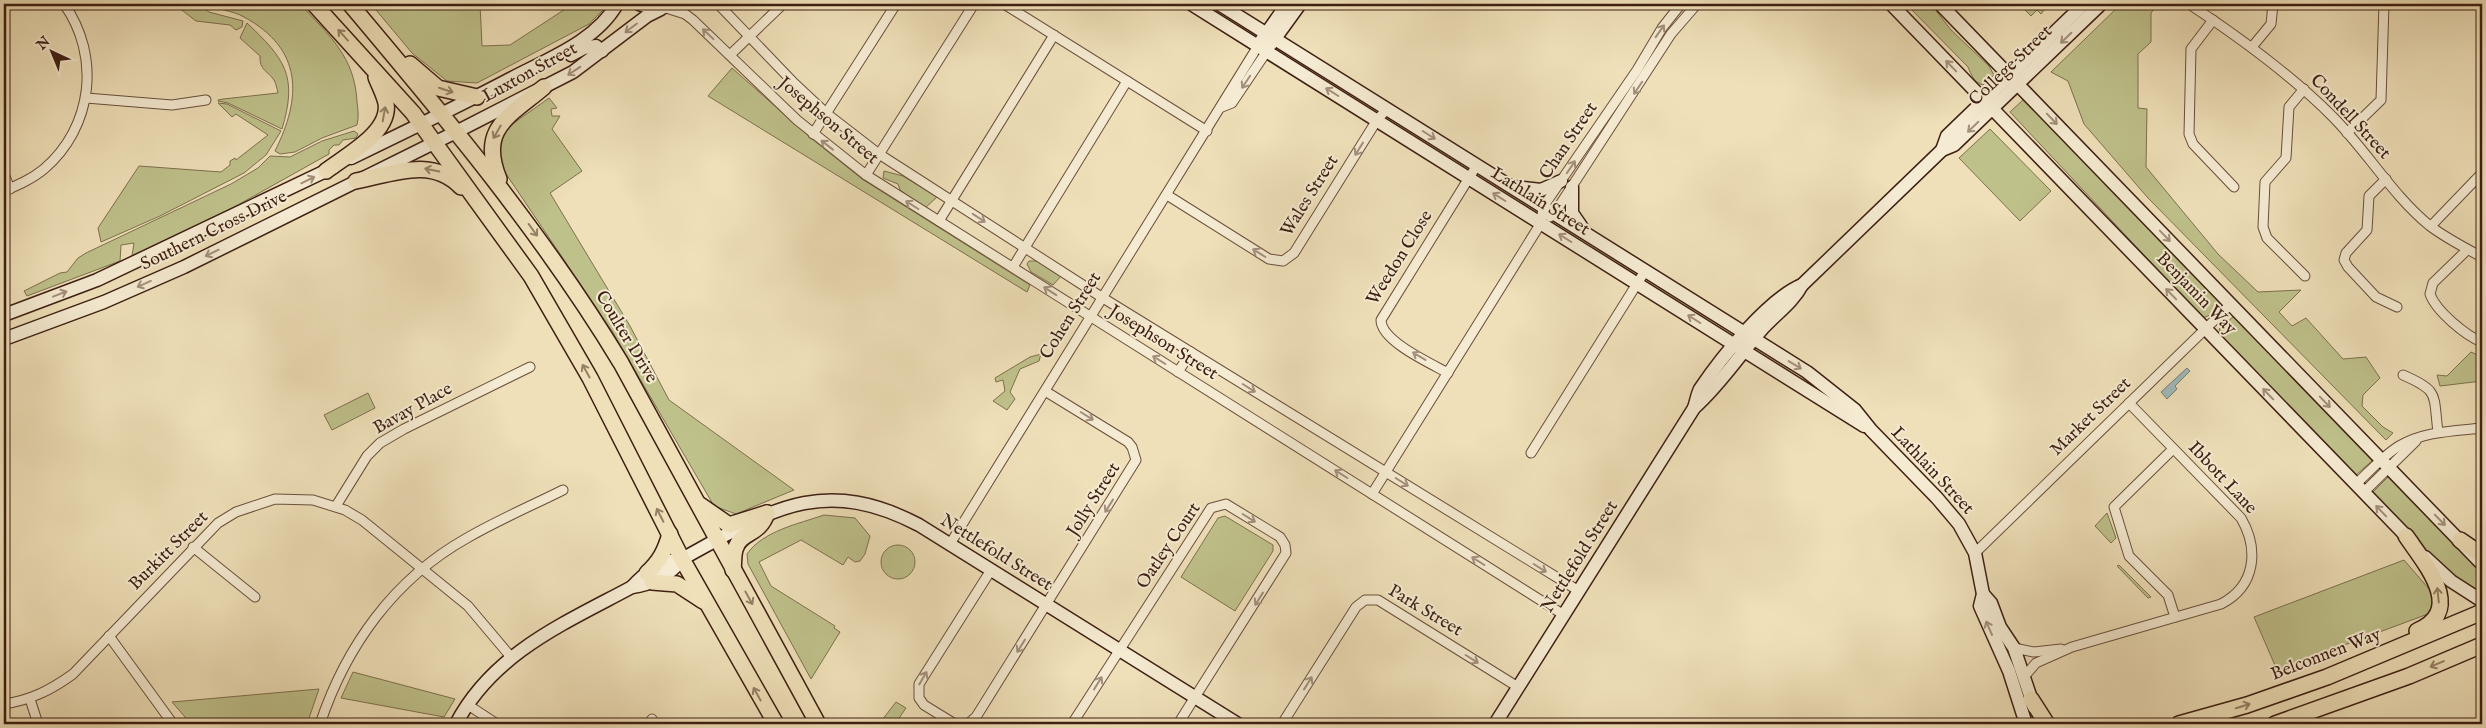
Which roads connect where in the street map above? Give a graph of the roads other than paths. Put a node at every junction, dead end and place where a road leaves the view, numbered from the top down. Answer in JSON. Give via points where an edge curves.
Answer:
{"nodes":[{"id":1,"x":66,"y":4,"type":"edge"},
{"id":2,"x":314,"y":4,"type":"edge"},
{"id":3,"x":350,"y":4,"type":"edge"},
{"id":4,"x":617,"y":4,"type":"edge"},
{"id":5,"x":639,"y":4,"type":"edge"},
{"id":6,"x":718,"y":4,"type":"edge"},
{"id":7,"x":783,"y":4,"type":"edge"},
{"id":8,"x":896,"y":4,"type":"edge"},
{"id":9,"x":974,"y":4,"type":"edge"},
{"id":10,"x":1004,"y":4,"type":"edge"},
{"id":11,"x":1191,"y":4,"type":"edge"},
{"id":12,"x":1219,"y":4,"type":"edge"},
{"id":13,"x":1287,"y":4,"type":"edge"},
{"id":14,"x":1300,"y":4,"type":"edge"},
{"id":15,"x":1682,"y":4,"type":"edge"},
{"id":16,"x":1697,"y":4,"type":"edge"},
{"id":17,"x":1891,"y":4,"type":"edge"},
{"id":18,"x":1940,"y":4,"type":"edge"},
{"id":19,"x":2084,"y":4,"type":"edge"},
{"id":20,"x":2101,"y":4,"type":"edge"},
{"id":21,"x":2189,"y":4,"type":"edge"},
{"id":22,"x":2273,"y":4,"type":"edge"},
{"id":23,"x":2384,"y":4,"type":"edge"},
{"id":24,"x":667,"y":7,"type":"edge"},
{"id":25,"x":2213,"y":20,"type":"junction"},
{"id":26,"x":1054,"y":35,"type":"junction"},
{"id":27,"x":1271,"y":36,"type":"junction"},
{"id":28,"x":750,"y":37,"type":"junction"},
{"id":29,"x":380,"y":40,"type":"junction"},
{"id":30,"x":2252,"y":47,"type":"junction"},
{"id":31,"x":1262,"y":49,"type":"junction"},
{"id":32,"x":602,"y":51,"type":"junction"},
{"id":33,"x":730,"y":55,"type":"junction"},
{"id":34,"x":371,"y":66,"type":"junction"},
{"id":35,"x":532,"y":68,"type":"junction"},
{"id":36,"x":2014,"y":80,"type":"junction"},
{"id":37,"x":1127,"y":81,"type":"junction"},
{"id":38,"x":544,"y":87,"type":"junction"},
{"id":39,"x":2304,"y":89,"type":"junction"},
{"id":40,"x":477,"y":97,"type":"junction"},
{"id":41,"x":86,"y":98,"type":"junction"},
{"id":42,"x":206,"y":100,"type":"dead end"},
{"id":43,"x":1989,"y":104,"type":"junction"},
{"id":44,"x":1387,"y":109,"type":"junction"},
{"id":45,"x":826,"y":113,"type":"junction"},
{"id":46,"x":441,"y":114,"type":"junction"},
{"id":47,"x":1377,"y":120,"type":"junction"},
{"id":48,"x":421,"y":124,"type":"junction"},
{"id":49,"x":1207,"y":131,"type":"junction"},
{"id":50,"x":456,"y":132,"type":"junction"},
{"id":51,"x":2347,"y":133,"type":"junction"},
{"id":52,"x":813,"y":134,"type":"junction"},
{"id":53,"x":435,"y":142,"type":"junction"},
{"id":54,"x":879,"y":154,"type":"junction"},
{"id":55,"x":1477,"y":166,"type":"junction"},
{"id":56,"x":326,"y":171,"type":"junction"},
{"id":57,"x":2482,"y":173,"type":"edge"},
{"id":58,"x":4,"y":174,"type":"edge"},
{"id":59,"x":866,"y":175,"type":"junction"},
{"id":60,"x":1469,"y":178,"type":"junction"},
{"id":61,"x":2386,"y":179,"type":"junction"},
{"id":62,"x":356,"y":182,"type":"junction"},
{"id":63,"x":1566,"y":184,"type":"junction"},
{"id":64,"x":1511,"y":187,"type":"junction"},
{"id":65,"x":2234,"y":187,"type":"dead end"},
{"id":66,"x":7,"y":190,"type":"edge"},
{"id":67,"x":504,"y":191,"type":"junction"},
{"id":68,"x":1167,"y":195,"type":"junction"},
{"id":69,"x":952,"y":200,"type":"junction"},
{"id":70,"x":1549,"y":210,"type":"junction"},
{"id":71,"x":233,"y":217,"type":"junction"},
{"id":72,"x":939,"y":221,"type":"junction"},
{"id":73,"x":1541,"y":223,"type":"junction"},
{"id":74,"x":494,"y":224,"type":"junction"},
{"id":75,"x":2430,"y":226,"type":"junction"},
{"id":76,"x":1587,"y":234,"type":"junction"},
{"id":77,"x":244,"y":237,"type":"junction"},
{"id":78,"x":1025,"y":247,"type":"junction"},
{"id":79,"x":2468,"y":250,"type":"junction"},
{"id":80,"x":2482,"y":258,"type":"edge"},
{"id":81,"x":1012,"y":267,"type":"junction"},
{"id":82,"x":1645,"y":270,"type":"junction"},
{"id":83,"x":2305,"y":276,"type":"dead end"},
{"id":84,"x":1637,"y":283,"type":"junction"},
{"id":85,"x":1103,"y":298,"type":"junction"},
{"id":86,"x":2231,"y":304,"type":"junction"},
{"id":87,"x":2396,"y":307,"type":"dead end"},
{"id":88,"x":7,"y":313,"type":"edge"},
{"id":89,"x":1091,"y":317,"type":"junction"},
{"id":90,"x":2205,"y":329,"type":"junction"},
{"id":91,"x":1749,"y":336,"type":"junction"},
{"id":92,"x":4,"y":339,"type":"edge"},
{"id":93,"x":2482,"y":342,"type":"edge"},
{"id":94,"x":1740,"y":348,"type":"junction"},
{"id":95,"x":1191,"y":352,"type":"junction"},
{"id":96,"x":530,"y":367,"type":"dead end"},
{"id":97,"x":1178,"y":372,"type":"junction"},
{"id":98,"x":1448,"y":373,"type":"junction"},
{"id":99,"x":2403,"y":375,"type":"dead end"},
{"id":100,"x":1045,"y":391,"type":"junction"},
{"id":101,"x":2129,"y":403,"type":"junction"},
{"id":102,"x":2482,"y":428,"type":"edge"},
{"id":103,"x":1871,"y":430,"type":"junction"},
{"id":104,"x":2438,"y":432,"type":"junction"},
{"id":105,"x":2173,"y":449,"type":"junction"},
{"id":106,"x":1531,"y":453,"type":"dead end"},
{"id":107,"x":2386,"y":464,"type":"junction"},
{"id":108,"x":1386,"y":472,"type":"junction"},
{"id":109,"x":2360,"y":488,"type":"junction"},
{"id":110,"x":563,"y":490,"type":"dead end"},
{"id":111,"x":1372,"y":494,"type":"junction"},
{"id":112,"x":696,"y":503,"type":"junction"},
{"id":113,"x":336,"y":506,"type":"junction"},
{"id":114,"x":767,"y":513,"type":"junction"},
{"id":115,"x":670,"y":534,"type":"junction"},
{"id":116,"x":2406,"y":536,"type":"junction"},
{"id":117,"x":716,"y":540,"type":"junction"},
{"id":118,"x":2460,"y":540,"type":"junction"},
{"id":119,"x":950,"y":544,"type":"junction"},
{"id":120,"x":193,"y":547,"type":"junction"},
{"id":121,"x":1975,"y":553,"type":"junction"},
{"id":122,"x":2482,"y":555,"type":"edge"},
{"id":123,"x":682,"y":559,"type":"junction"},
{"id":124,"x":2482,"y":564,"type":"edge"},
{"id":125,"x":422,"y":569,"type":"junction"},
{"id":126,"x":733,"y":570,"type":"junction"},
{"id":127,"x":991,"y":570,"type":"junction"},
{"id":128,"x":650,"y":577,"type":"junction"},
{"id":129,"x":1579,"y":591,"type":"junction"},
{"id":130,"x":1983,"y":594,"type":"junction"},
{"id":131,"x":254,"y":597,"type":"dead end"},
{"id":132,"x":2482,"y":601,"type":"edge"},
{"id":133,"x":708,"y":605,"type":"junction"},
{"id":134,"x":1047,"y":605,"type":"junction"},
{"id":135,"x":2482,"y":612,"type":"edge"},
{"id":136,"x":1564,"y":615,"type":"junction"},
{"id":137,"x":2175,"y":617,"type":"junction"},
{"id":138,"x":109,"y":636,"type":"junction"},
{"id":139,"x":2479,"y":645,"type":"edge"},
{"id":140,"x":2014,"y":648,"type":"junction"},
{"id":141,"x":2072,"y":648,"type":"junction"},
{"id":142,"x":1120,"y":650,"type":"junction"},
{"id":143,"x":511,"y":657,"type":"junction"},
{"id":144,"x":2372,"y":659,"type":"junction"},
{"id":145,"x":2024,"y":677,"type":"junction"},
{"id":146,"x":1518,"y":687,"type":"junction"},
{"id":147,"x":1195,"y":698,"type":"junction"},
{"id":148,"x":30,"y":699,"type":"junction"},
{"id":149,"x":2031,"y":699,"type":"junction"},
{"id":150,"x":4,"y":704,"type":"edge"},
{"id":151,"x":468,"y":705,"type":"junction"},
{"id":152,"x":38,"y":724,"type":"edge"},
{"id":153,"x":173,"y":724,"type":"edge"},
{"id":154,"x":320,"y":724,"type":"edge"},
{"id":155,"x":456,"y":724,"type":"edge"},
{"id":156,"x":496,"y":724,"type":"edge"},
{"id":157,"x":776,"y":724,"type":"edge"},
{"id":158,"x":818,"y":724,"type":"edge"},
{"id":159,"x":955,"y":724,"type":"edge"},
{"id":160,"x":968,"y":724,"type":"edge"},
{"id":161,"x":1072,"y":724,"type":"edge"},
{"id":162,"x":1178,"y":724,"type":"edge"},
{"id":163,"x":1238,"y":724,"type":"edge"},
{"id":164,"x":1282,"y":724,"type":"edge"},
{"id":165,"x":1495,"y":724,"type":"edge"},
{"id":166,"x":2026,"y":724,"type":"edge"},
{"id":167,"x":2038,"y":724,"type":"edge"},
{"id":168,"x":2048,"y":724,"type":"edge"},
{"id":169,"x":2179,"y":724,"type":"edge"},
{"id":170,"x":2275,"y":724,"type":"edge"}],
"edges":[{"from":1,"to":41,"type":"street","via":[[85,51]]},
{"from":34,"to":2,"type":"main road","one_way":true},
{"from":3,"to":29,"type":"main road","name":"Coulter Drive"},
{"from":4,"to":35,"type":"street","name":"Luxton Street","via":[[612,13],[586,37]]},
{"from":5,"to":24,"type":"street","via":[[649,8]]},
{"from":6,"to":28,"type":"street","name":"Josephson Street"},
{"from":7,"to":28,"type":"street"},
{"from":8,"to":45,"type":"street"},
{"from":9,"to":54,"type":"street"},
{"from":10,"to":26,"type":"street"},
{"from":11,"to":31,"type":"street","name":"Lathlain Street"},
{"from":12,"to":27,"type":"street","name":"Lathlain Street"},
{"from":13,"to":27,"type":"street","name":"Cohen Street"},
{"from":14,"to":27,"type":"street","name":"Cohen Street"},
{"from":63,"to":15,"type":"street","name":"Chan Street","one_way":true,"via":[[1662,28]]},
{"from":16,"to":63,"type":"street","name":"Chan Street","one_way":true,"via":[[1683,18],[1646,75]]},
{"from":43,"to":17,"type":"street","name":"Benjamin Way","one_way":true},
{"from":18,"to":36,"type":"street","name":"Benjamin Way"},
{"from":19,"to":36,"type":"street","name":"College Street"},
{"from":20,"to":36,"type":"street","name":"College Street","one_way":true},
{"from":21,"to":25,"type":"street","name":"Condell Street"},
{"from":22,"to":30,"type":"street","via":[[2271,24]]},
{"from":23,"to":51,"type":"street","via":[[2381,100]]},
{"from":24,"to":32,"type":"street","name":"Luxton Street","one_way":true,"via":[[647,16]]},
{"from":33,"to":24,"type":"street","name":"Josephson Street","one_way":true,"via":[[685,14]]},
{"from":25,"to":30,"type":"street","name":"Condell Street"},
{"from":25,"to":65,"type":"street","via":[[2191,49],[2189,134],[2193,144]]},
{"from":26,"to":37,"type":"street"},
{"from":26,"to":69,"type":"street"},
{"from":27,"to":31,"type":"street","name":"Cohen Street"},
{"from":27,"to":44,"type":"street","name":"Lathlain Street"},
{"from":28,"to":33,"type":"street"},
{"from":28,"to":45,"type":"street","name":"Josephson Street"},
{"from":29,"to":40,"type":"main road","one_way":true,"via":[[438,88]]},
{"from":29,"to":46,"type":"main road","name":"Coulter Drive"},
{"from":30,"to":39,"type":"street","name":"Condell Street"},
{"from":47,"to":31,"type":"street","name":"Lathlain Street","one_way":true},
{"from":31,"to":49,"type":"street","name":"Cohen Street","via":[[1232,103],[1222,107]]},
{"from":32,"to":35,"type":"street","via":[[596,46],[584,48],[552,65]]},
{"from":32,"to":38,"type":"street","name":"Luxton Street","one_way":true,"via":[[573,72]]},
{"from":33,"to":52,"type":"street","name":"Josephson Street"},
{"from":34,"to":48,"type":"main road"},
{"from":56,"to":34,"type":"main road","one_way":true,"via":[[375,134],[384,120],[386,101]]},
{"from":35,"to":40,"type":"street","name":"Luxton Street"},
{"from":36,"to":43,"type":"street","name":"College Street"},
{"from":36,"to":86,"type":"street","name":"Benjamin Way","one_way":true},
{"from":37,"to":49,"type":"street"},
{"from":37,"to":78,"type":"street"},
{"from":38,"to":50,"type":"street","name":"Luxton Street"},
{"from":38,"to":67,"type":"main road","one_way":true,"via":[[503,122],[492,139],[493,164]]},
{"from":39,"to":51,"type":"street","name":"Condell Street"},
{"from":39,"to":83,"type":"street","via":[[2289,107],[2286,158],[2265,182],[2263,229],[2267,238]]},
{"from":40,"to":46,"type":"street","name":"Luxton Street"},
{"from":41,"to":42,"type":"street","via":[[172,105]]},
{"from":41,"to":66,"type":"street","via":[[76,129],[59,155],[35,176]]},
{"from":90,"to":43,"type":"street","name":"Benjamin Way","one_way":true},
{"from":43,"to":91,"type":"street","name":"College Street","via":[[1947,136],[1942,150],[1802,285],[1796,296]]},
{"from":44,"to":47,"type":"street","name":"Wales Street"},
{"from":44,"to":55,"type":"street","name":"Lathlain Street","one_way":true},
{"from":45,"to":52,"type":"street"},
{"from":45,"to":54,"type":"street","name":"Josephson Street"},
{"from":46,"to":48,"type":"street","name":"Luxton Street"},
{"from":46,"to":50,"type":"main road","name":"Coulter Drive"},
{"from":47,"to":60,"type":"street","name":"Lathlain Street"},
{"from":47,"to":68,"type":"street","name":"Wales Street","one_way":true,"via":[[1294,253],[1283,261],[1269,259]]},
{"from":48,"to":53,"type":"main road"},
{"from":48,"to":56,"type":"street","name":"Southern Cross Drive"},
{"from":49,"to":68,"type":"street","name":"Cohen Street"},
{"from":50,"to":53,"type":"street","name":"Luxton Street"},
{"from":50,"to":67,"type":"main road","name":"Coulter Drive"},
{"from":51,"to":61,"type":"street","name":"Condell Street"},
{"from":59,"to":52,"type":"street","name":"Josephson Street","one_way":true},
{"from":53,"to":62,"type":"street","name":"Southern Cross Drive"},
{"from":53,"to":74,"type":"main road"},
{"from":54,"to":59,"type":"street"},
{"from":54,"to":69,"type":"street","name":"Josephson Street"},
{"from":55,"to":60,"type":"street","name":"Weedon Close"},
{"from":55,"to":64,"type":"street","name":"Lathlain Street"},
{"from":71,"to":56,"type":"street","name":"Southern Cross Drive","one_way":true},
{"from":57,"to":75,"type":"street"},
{"from":58,"to":66,"type":"street"},
{"from":72,"to":59,"type":"street","name":"Josephson Street","one_way":true},
{"from":73,"to":60,"type":"street","name":"Lathlain Street","one_way":true},
{"from":98,"to":60,"type":"street","name":"Weedon Close","one_way":true,"via":[[1390,338],[1381,326],[1381,320]]},
{"from":61,"to":75,"type":"street","name":"Condell Street"},
{"from":61,"to":87,"type":"street","via":[[2370,195],[2366,231],[2347,251],[2344,260],[2376,297]]},
{"from":74,"to":62,"type":"main road","one_way":true,"via":[[455,181],[438,171],[424,168]]},
{"from":62,"to":77,"type":"street","name":"Southern Cross Drive"},
{"from":63,"to":64,"type":"street","via":[[1541,190]]},
{"from":63,"to":70,"type":"street","name":"Chan Street"},
{"from":63,"to":76,"type":"street","via":[[1572,213]]},
{"from":64,"to":70,"type":"street","name":"Lathlain Street"},
{"from":67,"to":112,"type":"main road","name":"Coulter Drive","one_way":true,"via":[[595,320]]},
{"from":68,"to":85,"type":"street","name":"Cohen Street"},
{"from":69,"to":72,"type":"street"},
{"from":69,"to":78,"type":"street","name":"Josephson Street","one_way":true},
{"from":70,"to":73,"type":"street","name":"Chan Street"},
{"from":70,"to":76,"type":"street","name":"Lathlain Street"},
{"from":71,"to":77,"type":"street"},
{"from":88,"to":71,"type":"street","name":"Southern Cross Drive","one_way":true,"via":[[97,280]]},
{"from":72,"to":81,"type":"street","name":"Josephson Street"},
{"from":84,"to":73,"type":"street","name":"Lathlain Street","one_way":true},
{"from":73,"to":98,"type":"street"},
{"from":115,"to":74,"type":"main road","one_way":true,"via":[[563,329]]},
{"from":75,"to":79,"type":"street","name":"Condell Street"},
{"from":76,"to":82,"type":"street","name":"Lathlain Street"},
{"from":77,"to":92,"type":"street","name":"Southern Cross Drive","one_way":true,"via":[[104,302]]},
{"from":78,"to":81,"type":"street"},
{"from":78,"to":85,"type":"street","name":"Josephson Street"},
{"from":79,"to":80,"type":"street","name":"Condell Street"},
{"from":79,"to":93,"type":"street","via":[[2433,283],[2430,294],[2464,333]]},
{"from":89,"to":81,"type":"street","name":"Josephson Street","one_way":true},
{"from":82,"to":84,"type":"street"},
{"from":82,"to":91,"type":"street","name":"Lathlain Street"},
{"from":94,"to":84,"type":"street","name":"Lathlain Street","one_way":true},
{"from":84,"to":106,"type":"street"},
{"from":85,"to":89,"type":"street","name":"Cohen Street"},
{"from":85,"to":95,"type":"street","name":"Josephson Street"},
{"from":86,"to":90,"type":"street","name":"Market Street"},
{"from":86,"to":107,"type":"street","name":"Benjamin Way","one_way":true},
{"from":97,"to":89,"type":"street","name":"Josephson Street","one_way":true},
{"from":89,"to":100,"type":"street","name":"Cohen Street"},
{"from":90,"to":101,"type":"street","name":"Market Street"},
{"from":109,"to":90,"type":"street","name":"Benjamin Way","one_way":true},
{"from":91,"to":94,"type":"street","name":"Nettlefold Street"},
{"from":91,"to":103,"type":"street","name":"Lathlain Street","one_way":true,"via":[[1807,372],[1846,402]]},
{"from":94,"to":103,"type":"street","name":"Lathlain Street"},
{"from":94,"to":129,"type":"street","name":"Nettlefold Street","via":[[1706,397],[1694,408]]},
{"from":95,"to":97,"type":"street"},
{"from":95,"to":108,"type":"street","name":"Josephson Street","one_way":true},
{"from":96,"to":113,"type":"street","name":"Bavay Place","via":[[380,443],[367,456]]},
{"from":111,"to":97,"type":"street","name":"Josephson Street","one_way":true},
{"from":98,"to":108,"type":"street"},
{"from":99,"to":104,"type":"street","via":[[2430,390],[2434,397]]},
{"from":100,"to":119,"type":"street","name":"Cohen Street"},
{"from":100,"to":134,"type":"street","name":"Jolly Street","one_way":true,"via":[[1128,442],[1136,460]]},
{"from":101,"to":105,"type":"street","name":"Ibbott Lane"},
{"from":101,"to":121,"type":"street","name":"Market Street"},
{"from":102,"to":104,"type":"street"},
{"from":103,"to":121,"type":"street","name":"Lathlain Street","via":[[1959,524]]},
{"from":104,"to":107,"type":"street","via":[[2402,444]]},
{"from":105,"to":137,"type":"street","via":[[2114,507],[2129,556],[2168,595]]},
{"from":105,"to":137,"type":"street","name":"Ibbott Lane","via":[[2241,518],[2253,548],[2246,578],[2229,600]]},
{"from":107,"to":109,"type":"street"},
{"from":107,"to":118,"type":"street","name":"Benjamin Way","one_way":true},
{"from":108,"to":111,"type":"street"},
{"from":108,"to":129,"type":"street","name":"Josephson Street","one_way":true},
{"from":116,"to":109,"type":"street","name":"Benjamin Way","one_way":true},
{"from":110,"to":125,"type":"street","via":[[466,538]]},
{"from":136,"to":111,"type":"street","name":"Josephson Street","one_way":true},
{"from":112,"to":114,"type":"main road","via":[[729,525]]},
{"from":112,"to":117,"type":"main road","name":"Coulter Drive"},
{"from":113,"to":120,"type":"street","name":"Burkitt Street","via":[[298,498],[255,504],[218,523]]},
{"from":113,"to":125,"type":"street","name":"Burkitt Street","via":[[362,520]]},
{"from":114,"to":117,"type":"street","name":"Nettlefold Street"},
{"from":114,"to":119,"type":"street","name":"Nettlefold Street","via":[[808,501],[860,502],[897,514]]},
{"from":114,"to":126,"type":"main road","via":[[763,526],[738,542]]},
{"from":115,"to":123,"type":"main road"},
{"from":115,"to":128,"type":"main road"},
{"from":116,"to":132,"type":"street","name":"Benjamin Way","via":[[2446,577]]},
{"from":144,"to":116,"type":"main road","one_way":true,"via":[[2385,644],[2430,625],[2439,609],[2440,596],[2435,579]]},
{"from":117,"to":123,"type":"street","name":"Nettlefold Street"},
{"from":117,"to":126,"type":"main road","name":"Coulter Drive"},
{"from":118,"to":122,"type":"main road"},
{"from":118,"to":124,"type":"street","name":"Benjamin Way"},
{"from":119,"to":127,"type":"street","name":"Nettlefold Street"},
{"from":120,"to":131,"type":"street"},
{"from":120,"to":138,"type":"street","name":"Burkitt Street"},
{"from":121,"to":130,"type":"street","name":"Lathlain Street"},
{"from":123,"to":128,"type":"street","name":"Nettlefold Street","via":[[676,568]]},
{"from":123,"to":133,"type":"main road"},
{"from":125,"to":143,"type":"street","name":"Burkitt Street","via":[[473,612]]},
{"from":125,"to":154,"type":"street","via":[[375,616],[356,644],[330,693]]},
{"from":126,"to":158,"type":"main road","name":"Coulter Drive","one_way":true},
{"from":127,"to":134,"type":"street","name":"Nettlefold Street"},
{"from":159,"to":127,"type":"street","one_way":true,"via":[[924,705],[919,698],[919,684]]},
{"from":128,"to":133,"type":"main road","via":[[676,584]]},
{"from":128,"to":143,"type":"street","name":"Nettlefold Street","via":[[537,638]]},
{"from":129,"to":136,"type":"street","name":"Nettlefold Street"},
{"from":130,"to":140,"type":"street","name":"Lathlain Street"},
{"from":166,"to":130,"type":"street","name":"Lathlain Street","one_way":true,"via":[[2012,678],[1980,606]]},
{"from":157,"to":133,"type":"main road","one_way":true},
{"from":134,"to":142,"type":"street","name":"Nettlefold Street"},
{"from":134,"to":160,"type":"street","one_way":true,"via":[[976,717]]},
{"from":135,"to":144,"type":"main road","name":"Belconnen Way"},
{"from":136,"to":146,"type":"street","name":"Nettlefold Street"},
{"from":137,"to":141,"type":"street","name":"Ibbott Lane"},
{"from":138,"to":148,"type":"street","name":"Burkitt Street","via":[[73,674]]},
{"from":138,"to":153,"type":"street"},
{"from":139,"to":170,"type":"main road","one_way":true,"via":[[2409,676]]},
{"from":140,"to":141,"type":"street","via":[[2034,652]]},
{"from":140,"to":145,"type":"street","name":"Lathlain Street"},
{"from":141,"to":145,"type":"street","via":[[2036,663]]},
{"from":142,"to":147,"type":"street","name":"Nettlefold Street"},
{"from":142,"to":147,"type":"street","name":"Oatley Court","one_way":true,"via":[[1211,508],[1219,504],[1232,507],[1280,537],[1286,553]]},
{"from":161,"to":142,"type":"street","name":"Oatley Court","one_way":true},
{"from":143,"to":151,"type":"street","name":"Nettlefold Street","via":[[493,673]]},
{"from":169,"to":144,"type":"main road","name":"Belconnen Way","one_way":true,"via":[[2246,705]]},
{"from":145,"to":149,"type":"street","name":"Lathlain Street"},
{"from":164,"to":146,"type":"street","name":"Park Street","one_way":true,"via":[[1356,607],[1365,600],[1378,600]]},
{"from":146,"to":165,"type":"street","name":"Nettlefold Street"},
{"from":147,"to":162,"type":"street","name":"Oatley Court"},
{"from":147,"to":163,"type":"street","name":"Nettlefold Street"},
{"from":148,"to":150,"type":"street","name":"Burkitt Street"},
{"from":148,"to":152,"type":"street"},
{"from":149,"to":167,"type":"street","name":"Lathlain Street"},
{"from":149,"to":168,"type":"main road"},
{"from":151,"to":155,"type":"street","name":"Nettlefold Street"},
{"from":151,"to":156,"type":"street"}]}
